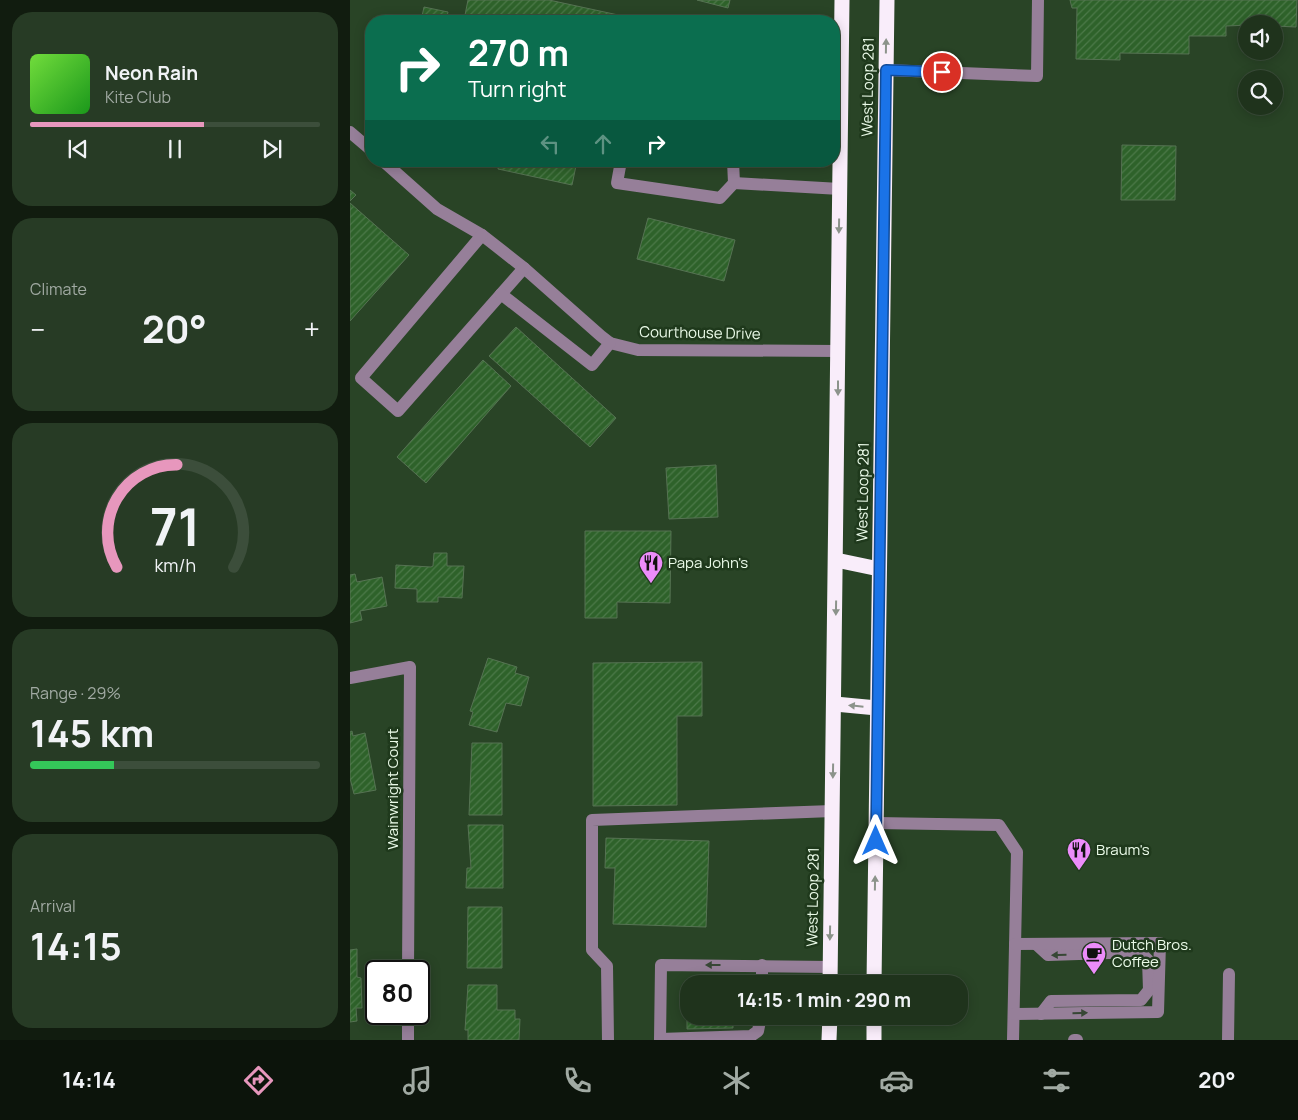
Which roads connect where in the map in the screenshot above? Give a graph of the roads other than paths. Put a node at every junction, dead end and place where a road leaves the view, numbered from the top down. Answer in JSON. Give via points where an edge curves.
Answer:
{"nodes":[{"id":1,"x":842,"y":0,"type":"edge"},
{"id":2,"x":887,"y":0,"type":"edge"},
{"id":3,"x":1038,"y":0,"type":"edge"},
{"id":4,"x":886,"y":70,"type":"junction"},
{"id":5,"x":350,"y":132,"type":"edge"},
{"id":6,"x":365,"y":145,"type":"edge"},
{"id":7,"x":390,"y":167,"type":"edge"},
{"id":8,"x":620,"y":167,"type":"edge"},
{"id":9,"x":733,"y":167,"type":"edge"},
{"id":10,"x":734,"y":183,"type":"junction"},
{"id":11,"x":840,"y":189,"type":"junction"},
{"id":12,"x":482,"y":235,"type":"junction"},
{"id":13,"x":524,"y":268,"type":"junction"},
{"id":14,"x":501,"y":294,"type":"junction"},
{"id":15,"x":610,"y":343,"type":"junction"},
{"id":16,"x":838,"y":351,"type":"junction"},
{"id":17,"x":836,"y":560,"type":"junction"},
{"id":18,"x":879,"y":568,"type":"junction"},
{"id":19,"x":350,"y":678,"type":"edge"},
{"id":20,"x":835,"y":704,"type":"junction"},
{"id":21,"x":877,"y":708,"type":"junction"},
{"id":22,"x":832,"y":811,"type":"junction"},
{"id":23,"x":876,"y":823,"type":"junction"},
{"id":24,"x":1015,"y":944,"type":"junction"},
{"id":25,"x":1036,"y":944,"type":"junction"},
{"id":26,"x":408,"y":960,"type":"edge"},
{"id":27,"x":762,"y":965,"type":"junction"},
{"id":28,"x":830,"y":967,"type":"junction"},
{"id":29,"x":1229,"y":974,"type":"dead end"},
{"id":30,"x":762,"y":975,"type":"edge"},
{"id":31,"x":830,"y":975,"type":"edge"},
{"id":32,"x":874,"y":975,"type":"edge"},
{"id":33,"x":1014,"y":1014,"type":"junction"},
{"id":34,"x":1041,"y":1014,"type":"junction"},
{"id":35,"x":408,"y":1025,"type":"edge"},
{"id":36,"x":759,"y":1025,"type":"edge"},
{"id":37,"x":830,"y":1025,"type":"edge"},
{"id":38,"x":874,"y":1025,"type":"edge"},
{"id":39,"x":660,"y":1039,"type":"edge"},
{"id":40,"x":408,"y":1040,"type":"edge"},
{"id":41,"x":608,"y":1040,"type":"edge"},
{"id":42,"x":830,"y":1040,"type":"edge"},
{"id":43,"x":874,"y":1040,"type":"edge"},
{"id":44,"x":1013,"y":1040,"type":"edge"},
{"id":45,"x":1228,"y":1040,"type":"edge"}],
"edges":[{"from":1,"to":11,"type":"highway","name":"West Loop 281"},
{"from":4,"to":2,"type":"highway","name":"West Loop 281","one_way":true},
{"from":3,"to":4,"type":"street","via":[[1037,76]]},
{"from":4,"to":18,"type":"highway","name":"West Loop 281"},
{"from":5,"to":6,"type":"street"},
{"from":7,"to":12,"type":"street","name":"Courthouse Drive","via":[[438,209]]},
{"from":8,"to":10,"type":"street","via":[[617,183],[720,198]]},
{"from":9,"to":10,"type":"street"},
{"from":10,"to":11,"type":"street"},
{"from":11,"to":16,"type":"highway","name":"West Loop 281","one_way":true},
{"from":12,"to":13,"type":"street","name":"Courthouse Drive"},
{"from":12,"to":14,"type":"street","via":[[361,378],[398,411]]},
{"from":13,"to":14,"type":"street"},
{"from":13,"to":15,"type":"street","name":"Courthouse Drive"},
{"from":14,"to":15,"type":"street","via":[[592,365]]},
{"from":15,"to":16,"type":"street","name":"Courthouse Drive","via":[[638,350]]},
{"from":16,"to":17,"type":"highway","name":"West Loop 281","one_way":true},
{"from":17,"to":18,"type":"highway"},
{"from":17,"to":20,"type":"highway","name":"West Loop 281","one_way":true},
{"from":18,"to":21,"type":"highway","name":"West Loop 281"},
{"from":19,"to":26,"type":"street","name":"Wainwright Court","via":[[410,667]]},
{"from":21,"to":20,"type":"highway","one_way":true},
{"from":20,"to":22,"type":"highway","name":"West Loop 281","one_way":true},
{"from":21,"to":23,"type":"highway","name":"West Loop 281"},
{"from":22,"to":28,"type":"highway","name":"West Loop 281","one_way":true},
{"from":22,"to":41,"type":"street","via":[[592,820],[592,950],[607,966]]},
{"from":23,"to":24,"type":"street","via":[[999,825],[1017,852]]},
{"from":32,"to":23,"type":"highway","name":"West Loop 281","one_way":true},
{"from":24,"to":25,"type":"street"},
{"from":24,"to":33,"type":"street"},
{"from":34,"to":25,"type":"street","one_way":true,"via":[[1051,1001],[1141,1000],[1149,990],[1148,960],[1140,952],[1048,955]]},
{"from":34,"to":25,"type":"street","one_way":true,"via":[[1158,1012],[1160,943]]},
{"from":27,"to":28,"type":"street"},
{"from":27,"to":30,"type":"street"},
{"from":27,"to":39,"type":"street","one_way":true,"via":[[661,965]]},
{"from":28,"to":31,"type":"highway","name":"West Loop 281"},
{"from":29,"to":45,"type":"street"},
{"from":33,"to":34,"type":"street"},
{"from":33,"to":44,"type":"street"},
{"from":35,"to":40,"type":"street"},
{"from":36,"to":39,"type":"street","via":[[752,1036]]},
{"from":37,"to":42,"type":"highway"},
{"from":38,"to":43,"type":"highway"}]}
